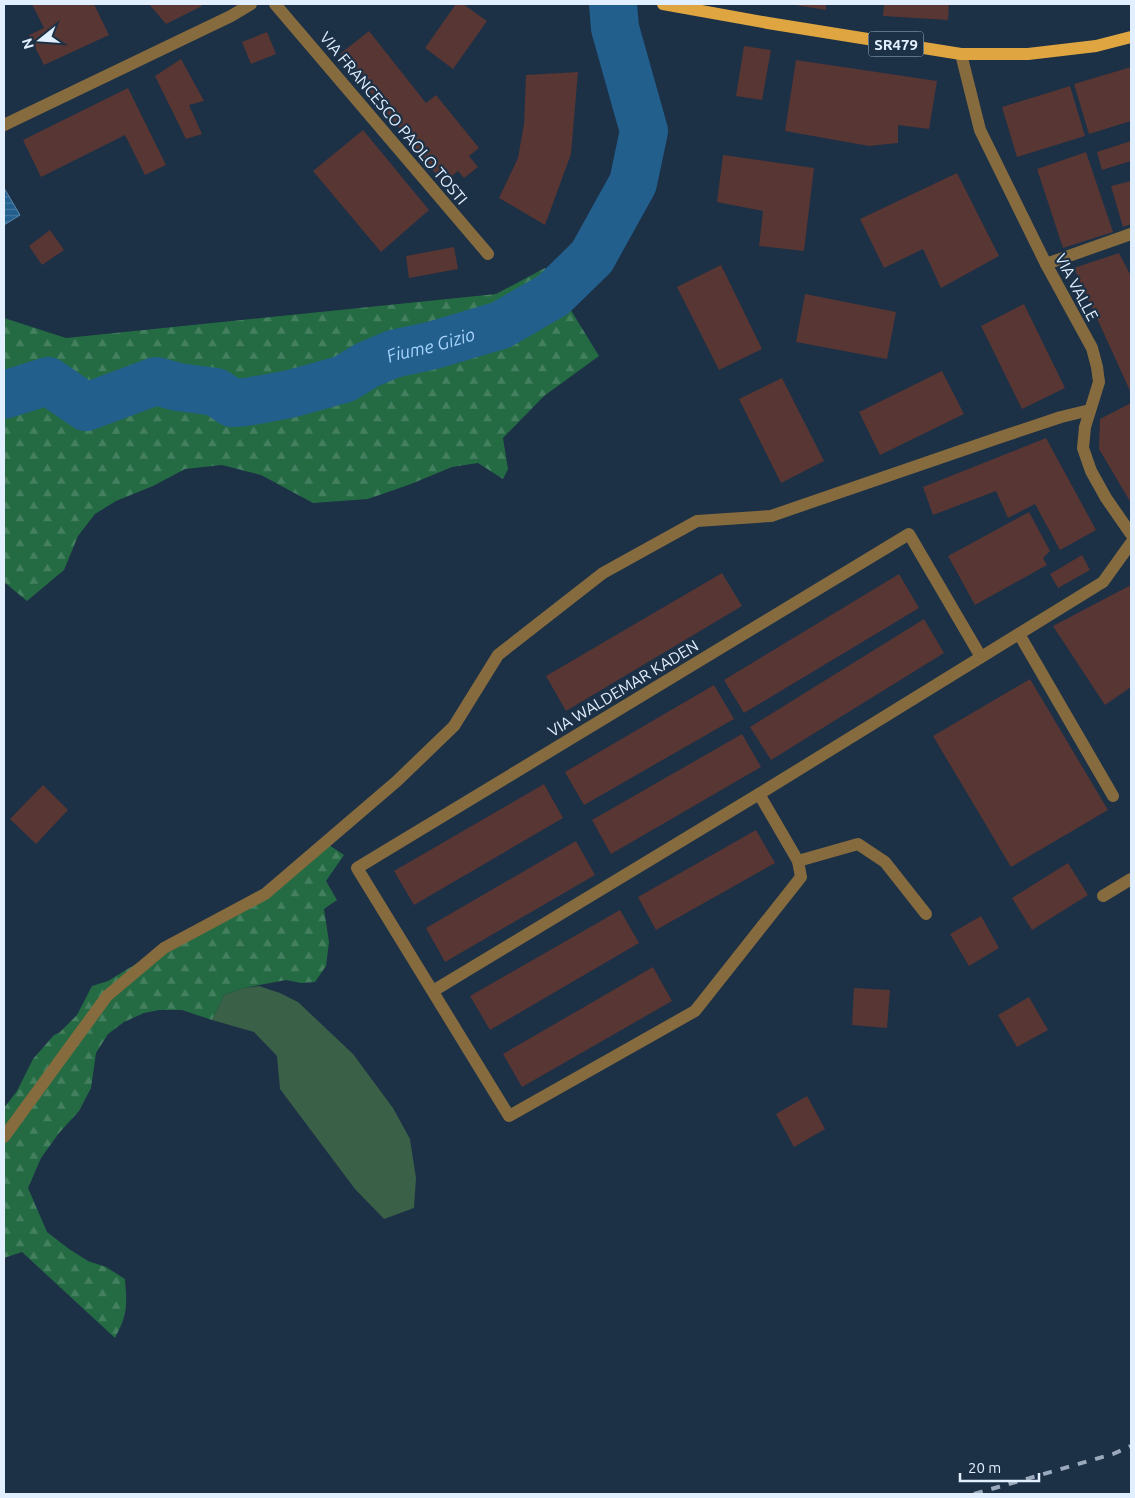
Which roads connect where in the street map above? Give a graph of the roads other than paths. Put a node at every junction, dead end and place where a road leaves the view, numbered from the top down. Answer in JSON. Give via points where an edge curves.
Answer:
{"nodes":[{"id":1,"x":251,"y":4,"type":"edge"},
{"id":2,"x":275,"y":4,"type":"edge"},
{"id":3,"x":663,"y":4,"type":"edge"},
{"id":4,"x":1131,"y":37,"type":"edge"},
{"id":5,"x":961,"y":54,"type":"junction"},
{"id":6,"x":4,"y":125,"type":"edge"},
{"id":7,"x":1131,"y":234,"type":"edge"},
{"id":8,"x":488,"y":254,"type":"dead end"},
{"id":9,"x":1046,"y":264,"type":"junction"},
{"id":10,"x":1090,"y":410,"type":"junction"},
{"id":11,"x":1131,"y":534,"type":"edge"},
{"id":12,"x":1131,"y":543,"type":"edge"},
{"id":13,"x":1019,"y":634,"type":"junction"},
{"id":14,"x":981,"y":657,"type":"junction"},
{"id":15,"x":759,"y":794,"type":"junction"},
{"id":16,"x":1113,"y":796,"type":"dead end"},
{"id":17,"x":798,"y":862,"type":"junction"},
{"id":18,"x":1131,"y":879,"type":"edge"},
{"id":19,"x":1103,"y":896,"type":"dead end"},
{"id":20,"x":926,"y":914,"type":"dead end"},
{"id":21,"x":433,"y":991,"type":"junction"},
{"id":22,"x":4,"y":1138,"type":"edge"}],
"edges":[{"from":1,"to":6,"type":"street"},
{"from":2,"to":8,"type":"street","name":"VIA FRANCESCO PAOLO TOSTI"},
{"from":3,"to":5,"type":"main road","number":"SR479"},
{"from":4,"to":5,"type":"main road","number":"SR479","via":[[1096,46],[1028,54]]},
{"from":5,"to":9,"type":"street","name":"VIA VALLE","via":[[980,130]]},
{"from":7,"to":9,"type":"street"},
{"from":9,"to":10,"type":"street","name":"VIA VALLE","via":[[1092,348],[1099,382]]},
{"from":10,"to":11,"type":"street","name":"VIA VALLE","via":[[1083,448],[1106,498]]},
{"from":10,"to":22,"type":"street","via":[[770,516],[697,521],[602,573],[498,655],[454,726],[397,781],[265,894],[164,948],[107,996]]},
{"from":12,"to":13,"type":"street","via":[[1104,582]]},
{"from":13,"to":14,"type":"street"},
{"from":13,"to":16,"type":"street"},
{"from":14,"to":15,"type":"street"},
{"from":14,"to":21,"type":"street","name":"VIA WALDEMAR KADEN","via":[[910,534],[357,868]]},
{"from":15,"to":17,"type":"street"},
{"from":15,"to":21,"type":"street"},
{"from":17,"to":20,"type":"street","via":[[858,844],[885,862]]},
{"from":17,"to":21,"type":"street","name":"VIA WALDEMAR KADEN","via":[[801,877],[695,1011],[509,1116]]},
{"from":18,"to":19,"type":"street"}]}
